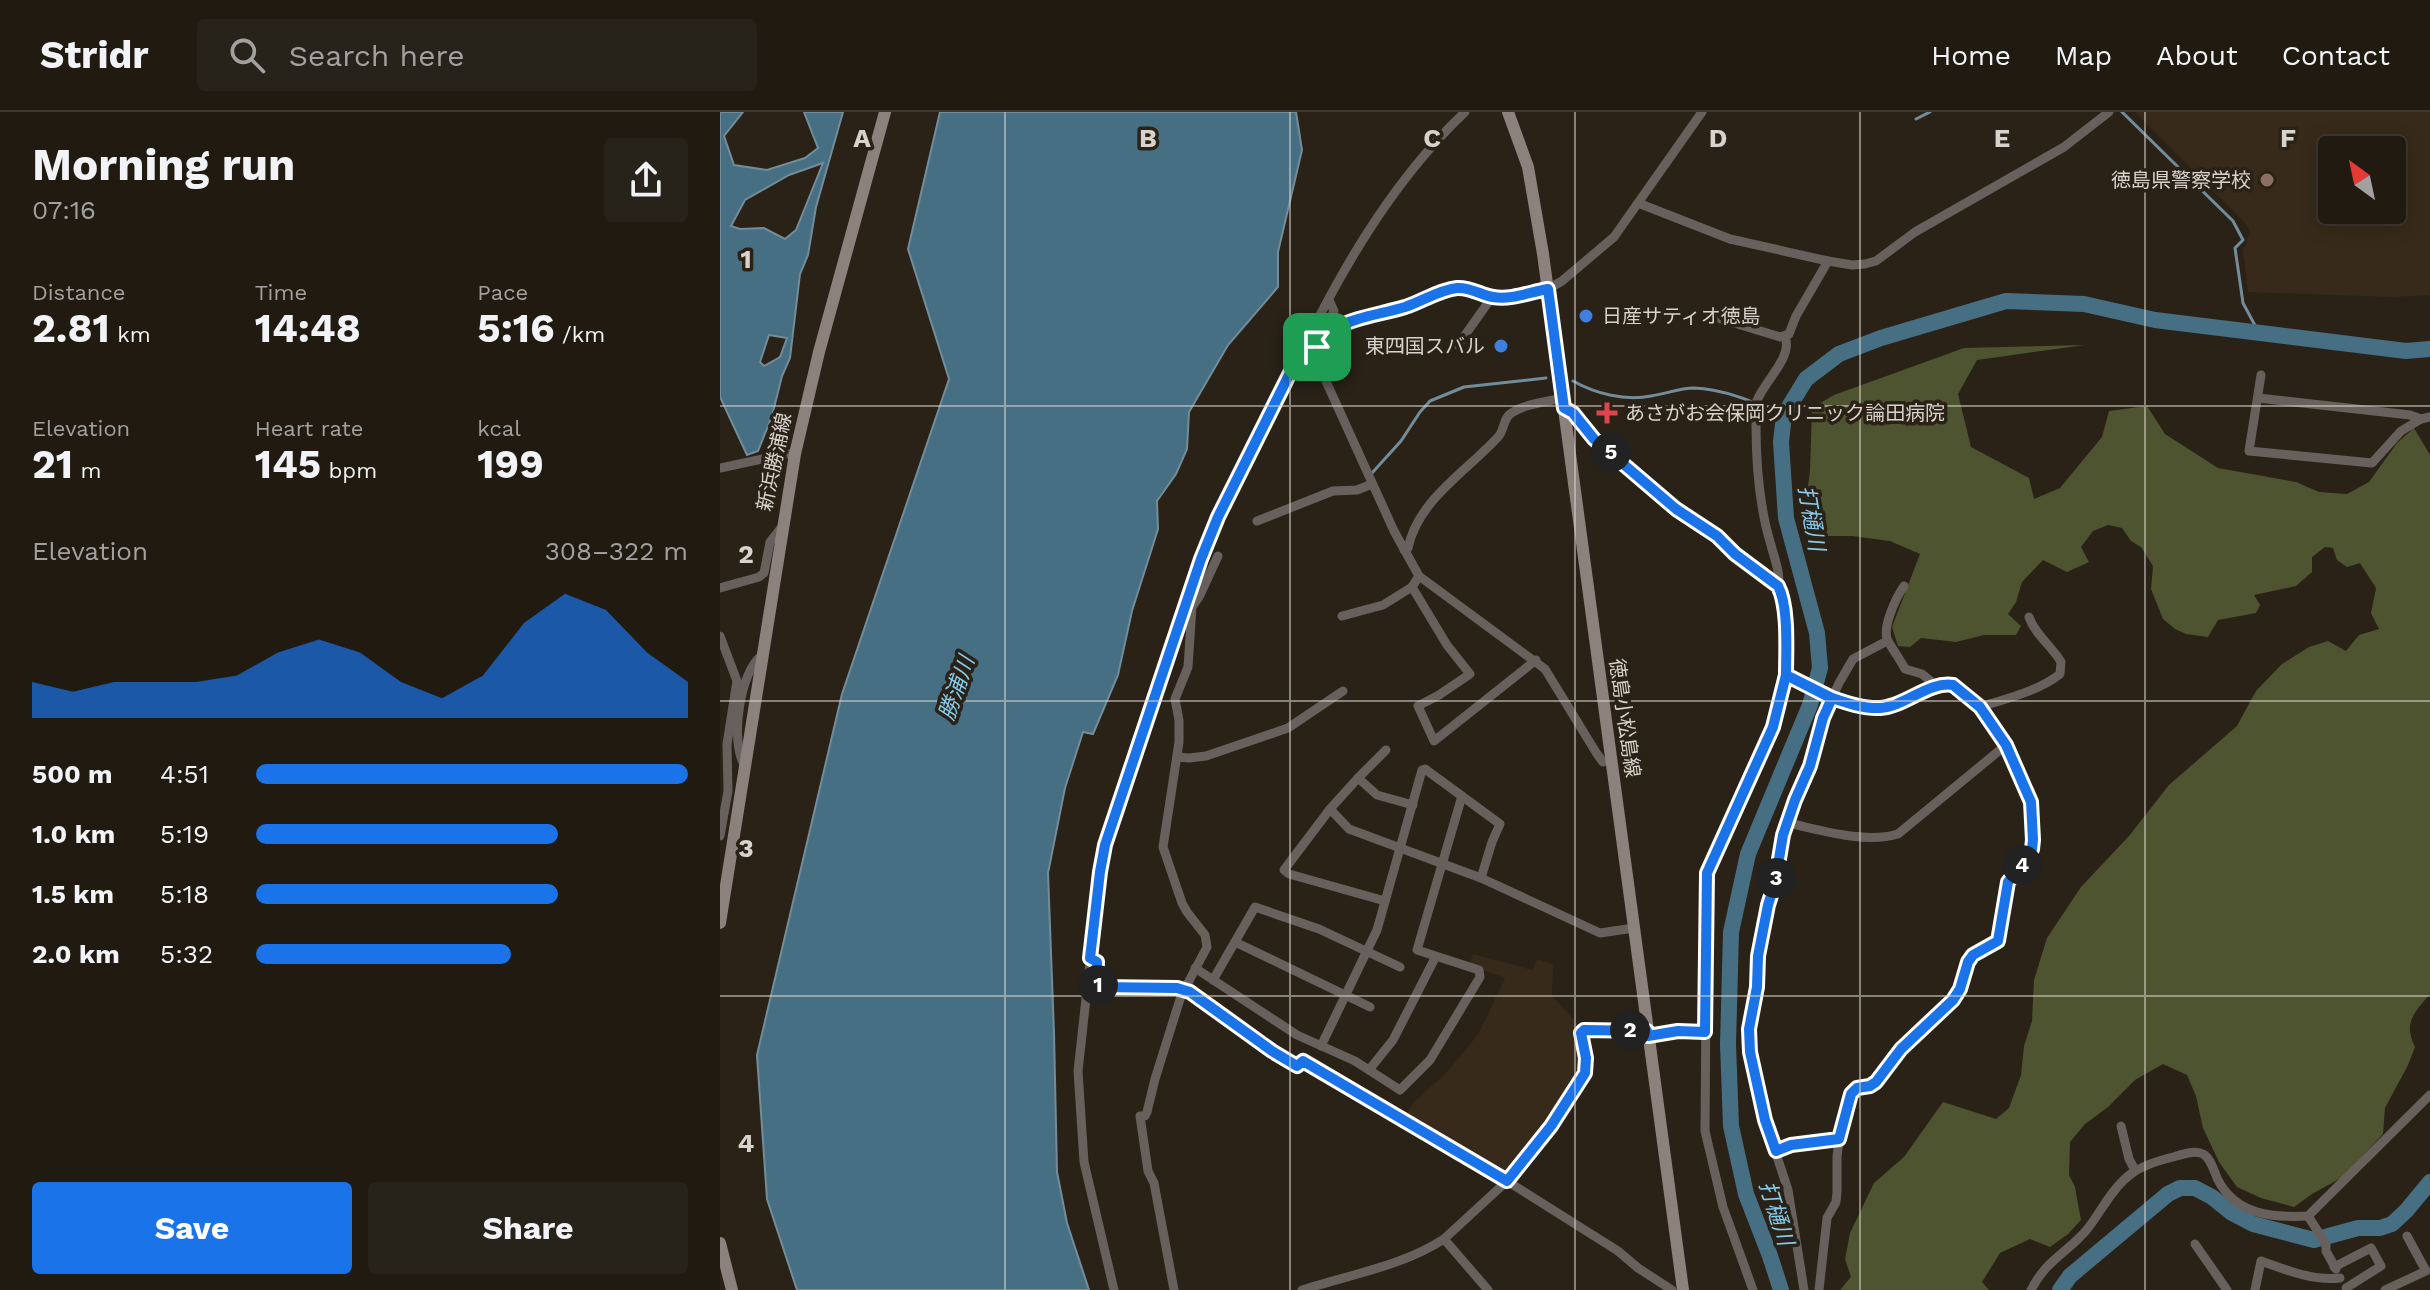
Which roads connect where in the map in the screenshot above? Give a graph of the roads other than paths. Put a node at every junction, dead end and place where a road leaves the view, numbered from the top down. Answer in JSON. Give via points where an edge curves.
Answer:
{"nodes":[{"id":1,"x":885,"y":112,"type":"edge"},
{"id":2,"x":1465,"y":112,"type":"edge"},
{"id":3,"x":1508,"y":112,"type":"edge"},
{"id":4,"x":1515,"y":112,"type":"edge"},
{"id":5,"x":1702,"y":112,"type":"edge"},
{"id":6,"x":2109,"y":112,"type":"edge"},
{"id":7,"x":1524,"y":153,"type":"junction"},
{"id":8,"x":1638,"y":203,"type":"junction"},
{"id":9,"x":1828,"y":261,"type":"junction"},
{"id":10,"x":1548,"y":289,"type":"junction"},
{"id":11,"x":1492,"y":297,"type":"junction"},
{"id":12,"x":1329,"y":300,"type":"junction"},
{"id":13,"x":1708,"y":315,"type":"dead end"},
{"id":14,"x":1324,"y":336,"type":"junction"},
{"id":15,"x":1785,"y":337,"type":"junction"},
{"id":16,"x":1458,"y":345,"type":"dead end"},
{"id":17,"x":1317,"y":347,"type":"junction"},
{"id":18,"x":1296,"y":361,"type":"junction"},
{"id":19,"x":2261,"y":375,"type":"dead end"},
{"id":20,"x":2258,"y":398,"type":"junction"},
{"id":21,"x":1563,"y":403,"type":"junction"},
{"id":22,"x":2426,"y":418,"type":"edge"},
{"id":23,"x":795,"y":454,"type":"junction"},
{"id":24,"x":720,"y":468,"type":"edge"},
{"id":25,"x":1372,"y":484,"type":"junction"},
{"id":26,"x":1257,"y":521,"type":"dead end"},
{"id":27,"x":781,"y":528,"type":"junction"},
{"id":28,"x":1404,"y":550,"type":"junction"},
{"id":29,"x":1218,"y":556,"type":"dead end"},
{"id":30,"x":1419,"y":576,"type":"junction"},
{"id":31,"x":1778,"y":586,"type":"junction"},
{"id":32,"x":1904,"y":586,"type":"dead end"},
{"id":33,"x":1412,"y":587,"type":"junction"},
{"id":34,"x":720,"y":588,"type":"edge"},
{"id":35,"x":1188,"y":606,"type":"junction"},
{"id":36,"x":1342,"y":616,"type":"dead end"},
{"id":37,"x":2029,"y":617,"type":"dead end"},
{"id":38,"x":720,"y":636,"type":"edge"},
{"id":39,"x":1887,"y":641,"type":"junction"},
{"id":40,"x":761,"y":656,"type":"junction"},
{"id":41,"x":1536,"y":660,"type":"junction"},
{"id":42,"x":1788,"y":677,"type":"junction"},
{"id":43,"x":1938,"y":687,"type":"junction"},
{"id":44,"x":1343,"y":691,"type":"dead end"},
{"id":45,"x":1830,"y":698,"type":"junction"},
{"id":46,"x":737,"y":701,"type":"junction"},
{"id":47,"x":720,"y":707,"type":"edge"},
{"id":48,"x":1980,"y":707,"type":"junction"},
{"id":49,"x":2006,"y":745,"type":"junction"},
{"id":50,"x":1386,"y":750,"type":"dead end"},
{"id":51,"x":1177,"y":757,"type":"junction"},
{"id":52,"x":1611,"y":760,"type":"junction"},
{"id":53,"x":744,"y":764,"type":"junction"},
{"id":54,"x":1358,"y":778,"type":"junction"},
{"id":55,"x":1462,"y":796,"type":"junction"},
{"id":56,"x":1413,"y":805,"type":"junction"},
{"id":57,"x":1330,"y":809,"type":"junction"},
{"id":58,"x":1788,"y":823,"type":"junction"},
{"id":59,"x":720,"y":836,"type":"edge"},
{"id":60,"x":1402,"y":849,"type":"junction"},
{"id":61,"x":1442,"y":863,"type":"junction"},
{"id":62,"x":1481,"y":878,"type":"junction"},
{"id":63,"x":1385,"y":901,"type":"junction"},
{"id":64,"x":720,"y":923,"type":"edge"},
{"id":65,"x":1634,"y":928,"type":"junction"},
{"id":66,"x":1235,"y":942,"type":"junction"},
{"id":67,"x":1367,"y":952,"type":"junction"},
{"id":68,"x":1090,"y":958,"type":"junction"},
{"id":69,"x":1435,"y":958,"type":"junction"},
{"id":70,"x":1400,"y":967,"type":"dead end"},
{"id":71,"x":1195,"y":968,"type":"junction"},
{"id":72,"x":1213,"y":980,"type":"junction"},
{"id":73,"x":1184,"y":990,"type":"junction"},
{"id":74,"x":1346,"y":995,"type":"junction"},
{"id":75,"x":1370,"y":1007,"type":"dead end"},
{"id":76,"x":1705,"y":1032,"type":"junction"},
{"id":77,"x":1648,"y":1033,"type":"junction"},
{"id":78,"x":1321,"y":1046,"type":"junction"},
{"id":79,"x":1369,"y":1070,"type":"junction"},
{"id":80,"x":2430,"y":1095,"type":"edge"},
{"id":81,"x":2121,"y":1126,"type":"dead end"},
{"id":82,"x":1839,"y":1139,"type":"junction"},
{"id":83,"x":1776,"y":1151,"type":"junction"},
{"id":84,"x":2135,"y":1170,"type":"junction"},
{"id":85,"x":1507,"y":1181,"type":"junction"},
{"id":86,"x":2308,"y":1216,"type":"junction"},
{"id":87,"x":2407,"y":1236,"type":"dead end"},
{"id":88,"x":1444,"y":1239,"type":"junction"},
{"id":89,"x":720,"y":1243,"type":"edge"},
{"id":90,"x":2195,"y":1244,"type":"dead end"},
{"id":91,"x":2334,"y":1267,"type":"junction"},
{"id":92,"x":2340,"y":1278,"type":"junction"},
{"id":93,"x":1319,"y":1287,"type":"edge"},
{"id":94,"x":2346,"y":1289,"type":"edge"},
{"id":95,"x":732,"y":1290,"type":"edge"},
{"id":96,"x":1114,"y":1290,"type":"edge"},
{"id":97,"x":1174,"y":1290,"type":"edge"},
{"id":98,"x":1302,"y":1290,"type":"edge"},
{"id":99,"x":1488,"y":1290,"type":"edge"},
{"id":100,"x":1672,"y":1290,"type":"edge"},
{"id":101,"x":1683,"y":1290,"type":"edge"},
{"id":102,"x":1753,"y":1290,"type":"edge"},
{"id":103,"x":1804,"y":1290,"type":"edge"},
{"id":104,"x":1819,"y":1290,"type":"edge"},
{"id":105,"x":2031,"y":1290,"type":"edge"},
{"id":106,"x":2227,"y":1290,"type":"edge"},
{"id":107,"x":2255,"y":1290,"type":"edge"},
{"id":108,"x":2385,"y":1290,"type":"edge"}],
"edges":[{"from":1,"to":23,"type":"main road","name":"新浜勝浦線"},
{"from":2,"to":12,"type":"street","via":[[1389,200]]},
{"from":3,"to":7,"type":"main road","name":"徳島小松島線"},
{"from":4,"to":7,"type":"main road","name":"徳島小松島線"},
{"from":5,"to":8,"type":"street"},
{"from":6,"to":9,"type":"street","via":[[2064,147],[1915,232],[1876,261]]},
{"from":7,"to":10,"type":"main road","name":"徳島小松島線"},
{"from":8,"to":9,"type":"street","via":[[1730,239]]},
{"from":8,"to":10,"type":"street","via":[[1606,245]]},
{"from":9,"to":15,"type":"street"},
{"from":10,"to":11,"type":"street"},
{"from":10,"to":21,"type":"main road","name":"徳島小松島線"},
{"from":11,"to":14,"type":"street","via":[[1460,288],[1442,292],[1346,323]]},
{"from":11,"to":16,"type":"street"},
{"from":12,"to":14,"type":"street","via":[[1334,311]]},
{"from":12,"to":18,"type":"street"},
{"from":13,"to":15,"type":"street"},
{"from":14,"to":17,"type":"street"},
{"from":15,"to":31,"type":"street","via":[[1787,350],[1755,409],[1759,486]]},
{"from":17,"to":18,"type":"street"},
{"from":17,"to":25,"type":"street","via":[[1318,366]]},
{"from":18,"to":35,"type":"street","via":[[1218,517]]},
{"from":19,"to":20,"type":"street"},
{"from":20,"to":22,"type":"street"},
{"from":20,"to":22,"type":"street","via":[[2249,451],[2372,463],[2401,431]]},
{"from":21,"to":28,"type":"street","via":[[1523,408],[1507,416],[1500,436],[1425,511]]},
{"from":21,"to":31,"type":"street","via":[[1594,439],[1658,494]]},
{"from":21,"to":52,"type":"main road","name":"徳島小松島線"},
{"from":23,"to":24,"type":"street"},
{"from":23,"to":27,"type":"main road","name":"新浜勝浦線"},
{"from":25,"to":26,"type":"street","via":[[1333,491]]},
{"from":25,"to":28,"type":"street"},
{"from":27,"to":34,"type":"street","via":[[770,542],[764,573]]},
{"from":27,"to":40,"type":"main road","name":"新浜勝浦線"},
{"from":28,"to":30,"type":"street"},
{"from":29,"to":35,"type":"street","via":[[1199,597]]},
{"from":30,"to":33,"type":"street"},
{"from":30,"to":41,"type":"street"},
{"from":31,"to":42,"type":"street"},
{"from":32,"to":39,"type":"street","via":[[1890,615]]},
{"from":33,"to":36,"type":"street","via":[[1383,605]]},
{"from":33,"to":41,"type":"street","via":[[1470,674],[1418,706],[1434,741]]},
{"from":35,"to":51,"type":"street","via":[[1188,667],[1175,699]]},
{"from":35,"to":68,"type":"street","via":[[1105,845]]},
{"from":37,"to":48,"type":"street","via":[[2061,662],[2060,674]]},
{"from":38,"to":46,"type":"street","via":[[737,681]]},
{"from":39,"to":43,"type":"street","via":[[1905,669]]},
{"from":39,"to":45,"type":"street","via":[[1853,659]]},
{"from":40,"to":46,"type":"street"},
{"from":40,"to":53,"type":"main road","name":"新浜勝浦線"},
{"from":41,"to":52,"type":"street","via":[[1597,754],[1603,762]]},
{"from":42,"to":45,"type":"street"},
{"from":42,"to":76,"type":"street","via":[[1773,727],[1707,873]]},
{"from":43,"to":45,"type":"street","via":[[1878,709]]},
{"from":43,"to":48,"type":"street","via":[[1953,685]]},
{"from":44,"to":51,"type":"street","via":[[1288,728],[1206,756]]},
{"from":45,"to":58,"type":"street"},
{"from":46,"to":47,"type":"street"},
{"from":46,"to":53,"type":"street"},
{"from":46,"to":59,"type":"street","via":[[727,744],[728,791]]},
{"from":48,"to":49,"type":"street"},
{"from":49,"to":58,"type":"street","via":[[1898,834],[1847,836]]},
{"from":49,"to":82,"type":"street","via":[[2031,802],[2033,840],[2028,858],[2008,882],[1998,941],[1973,955],[1953,1000],[1901,1049],[1876,1082],[1851,1094]]},
{"from":50,"to":54,"type":"street"},
{"from":51,"to":71,"type":"street","via":[[1163,847],[1182,903],[1205,935],[1207,947]]},
{"from":52,"to":65,"type":"main road","name":"徳島小松島線"},
{"from":53,"to":64,"type":"main road","name":"新浜勝浦線"},
{"from":54,"to":56,"type":"street","via":[[1377,795]]},
{"from":54,"to":57,"type":"street"},
{"from":55,"to":56,"type":"street","via":[[1425,769]]},
{"from":55,"to":61,"type":"street"},
{"from":55,"to":62,"type":"street","via":[[1500,824]]},
{"from":56,"to":60,"type":"street"},
{"from":57,"to":60,"type":"street","via":[[1349,829]]},
{"from":57,"to":63,"type":"street","via":[[1284,870]]},
{"from":58,"to":83,"type":"street","via":[[1760,936],[1749,1029],[1765,1120]]},
{"from":60,"to":61,"type":"street"},
{"from":60,"to":63,"type":"street"},
{"from":61,"to":62,"type":"street"},
{"from":61,"to":69,"type":"street","via":[[1417,950]]},
{"from":62,"to":65,"type":"street","via":[[1600,933]]},
{"from":63,"to":67,"type":"street"},
{"from":65,"to":77,"type":"main road","name":"徳島小松島線"},
{"from":66,"to":67,"type":"street","via":[[1255,907]]},
{"from":66,"to":72,"type":"street"},
{"from":66,"to":74,"type":"street"},
{"from":67,"to":70,"type":"street"},
{"from":67,"to":74,"type":"street"},
{"from":68,"to":73,"type":"street","via":[[1097,962],[1099,987]]},
{"from":68,"to":96,"type":"street","via":[[1078,1071],[1082,1141]]},
{"from":69,"to":79,"type":"street","via":[[1393,1040]]},
{"from":69,"to":79,"type":"street","via":[[1479,970],[1480,977],[1430,1060],[1400,1090]]},
{"from":71,"to":72,"type":"street"},
{"from":71,"to":73,"type":"street"},
{"from":72,"to":78,"type":"street"},
{"from":73,"to":85,"type":"street","via":[[1288,1061],[1297,1066],[1303,1061]]},
{"from":73,"to":97,"type":"street","via":[[1147,1112],[1140,1116]]},
{"from":74,"to":75,"type":"street"},
{"from":74,"to":78,"type":"street"},
{"from":76,"to":77,"type":"street"},
{"from":76,"to":102,"type":"street","via":[[1705,1131],[1723,1207]]},
{"from":77,"to":85,"type":"street","via":[[1581,1033],[1585,1073]]},
{"from":77,"to":101,"type":"main road","name":"徳島小松島線"},
{"from":78,"to":79,"type":"street"},
{"from":80,"to":86,"type":"street"},
{"from":81,"to":84,"type":"street"},
{"from":82,"to":83,"type":"street"},
{"from":82,"to":104,"type":"street","via":[[1836,1202],[1827,1218]]},
{"from":83,"to":103,"type":"street"},
{"from":84,"to":86,"type":"street","via":[[2201,1153],[2224,1191],[2249,1210]]},
{"from":84,"to":105,"type":"street","via":[[2080,1237],[2042,1270]]},
{"from":85,"to":88,"type":"street"},
{"from":85,"to":100,"type":"street"},
{"from":86,"to":91,"type":"street"},
{"from":87,"to":108,"type":"street","via":[[2426,1271]]},
{"from":88,"to":93,"type":"street"},
{"from":88,"to":99,"type":"street"},
{"from":89,"to":95,"type":"main road"},
{"from":90,"to":106,"type":"street"},
{"from":91,"to":92,"type":"street"},
{"from":91,"to":94,"type":"street","via":[[2371,1248],[2381,1266]]},
{"from":92,"to":94,"type":"street"},
{"from":92,"to":107,"type":"street","via":[[2304,1276],[2261,1261]]},
{"from":93,"to":98,"type":"street"}]}
